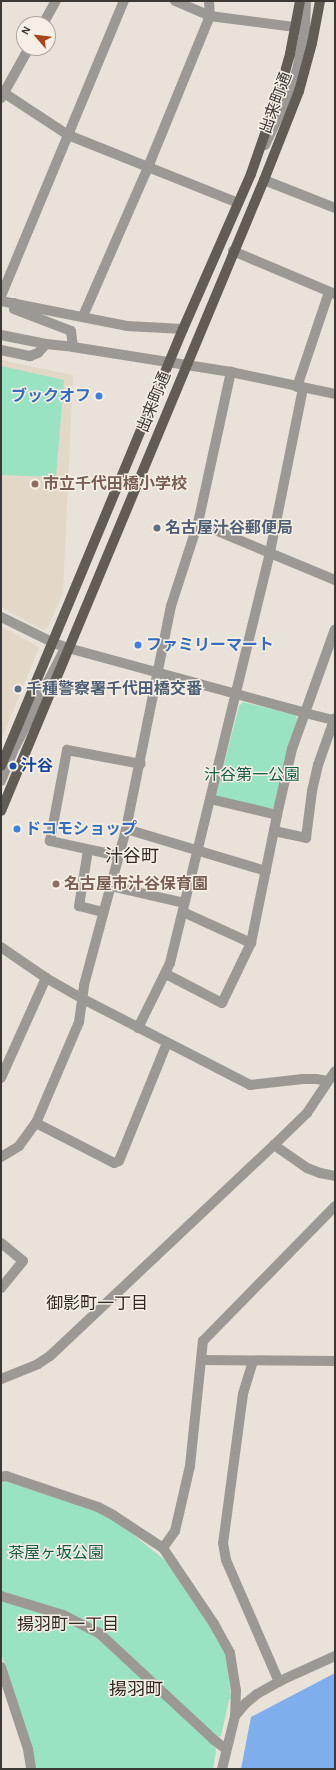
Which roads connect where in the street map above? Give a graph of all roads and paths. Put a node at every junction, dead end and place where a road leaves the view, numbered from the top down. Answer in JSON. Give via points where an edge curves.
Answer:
{"nodes":[{"id":1,"x":56,"y":1,"type":"edge"},
{"id":2,"x":124,"y":1,"type":"edge"},
{"id":3,"x":175,"y":1,"type":"edge"},
{"id":4,"x":209,"y":1,"type":"edge"},
{"id":5,"x":300,"y":1,"type":"edge"},
{"id":6,"x":306,"y":1,"type":"edge"},
{"id":7,"x":310,"y":1,"type":"edge"},
{"id":8,"x":320,"y":1,"type":"edge"},
{"id":9,"x":48,"y":16,"type":"edge"},
{"id":10,"x":210,"y":16,"type":"junction"},
{"id":11,"x":306,"y":29,"type":"junction"},
{"id":12,"x":24,"y":56,"type":"edge"},
{"id":13,"x":2,"y":94,"type":"edge"},
{"id":14,"x":68,"y":135,"type":"junction"},
{"id":15,"x":148,"y":167,"type":"junction"},
{"id":16,"x":264,"y":180,"type":"junction"},
{"id":17,"x":238,"y":203,"type":"junction"},
{"id":18,"x":335,"y":208,"type":"edge"},
{"id":19,"x":233,"y":251,"type":"junction"},
{"id":20,"x":332,"y":293,"type":"edge"},
{"id":21,"x":1,"y":296,"type":"edge"},
{"id":22,"x":1,"y":300,"type":"edge"},
{"id":23,"x":14,"y":303,"type":"junction"},
{"id":24,"x":83,"y":316,"type":"junction"},
{"id":25,"x":183,"y":329,"type":"junction"},
{"id":26,"x":1,"y":335,"type":"edge"},
{"id":27,"x":46,"y":344,"type":"junction"},
{"id":28,"x":73,"y":347,"type":"junction"},
{"id":29,"x":1,"y":350,"type":"edge"},
{"id":30,"x":170,"y":363,"type":"junction"},
{"id":31,"x":185,"y":365,"type":"junction"},
{"id":32,"x":231,"y":372,"type":"junction"},
{"id":33,"x":300,"y":388,"type":"junction"},
{"id":34,"x":335,"y":394,"type":"edge"},
{"id":35,"x":198,"y":523,"type":"junction"},
{"id":36,"x":270,"y":552,"type":"junction"},
{"id":37,"x":335,"y":580,"type":"edge"},
{"id":38,"x":1,"y":616,"type":"edge"},
{"id":39,"x":335,"y":629,"type":"edge"},
{"id":40,"x":54,"y":643,"type":"junction"},
{"id":41,"x":66,"y":647,"type":"junction"},
{"id":42,"x":158,"y":673,"type":"junction"},
{"id":43,"x":237,"y":695,"type":"junction"},
{"id":44,"x":305,"y":713,"type":"junction"},
{"id":45,"x":334,"y":719,"type":"edge"},
{"id":46,"x":141,"y":764,"type":"junction"},
{"id":47,"x":1,"y":766,"type":"edge"},
{"id":48,"x":1,"y":781,"type":"edge"},
{"id":49,"x":210,"y":799,"type":"junction"},
{"id":50,"x":1,"y":811,"type":"edge"},
{"id":51,"x":277,"y":816,"type":"junction"},
{"id":52,"x":126,"y":829,"type":"junction"},
{"id":53,"x":274,"y":831,"type":"junction"},
{"id":54,"x":88,"y":850,"type":"junction"},
{"id":55,"x":197,"y":850,"type":"junction"},
{"id":56,"x":119,"y":856,"type":"junction"},
{"id":57,"x":266,"y":871,"type":"junction"},
{"id":58,"x":110,"y":886,"type":"junction"},
{"id":59,"x":184,"y":907,"type":"junction"},
{"id":60,"x":103,"y":912,"type":"junction"},
{"id":61,"x":251,"y":943,"type":"junction"},
{"id":62,"x":1,"y":947,"type":"edge"},
{"id":63,"x":166,"y":974,"type":"junction"},
{"id":64,"x":46,"y":978,"type":"junction"},
{"id":65,"x":83,"y":999,"type":"junction"},
{"id":66,"x":138,"y":1028,"type":"junction"},
{"id":67,"x":168,"y":1043,"type":"junction"},
{"id":68,"x":335,"y":1071,"type":"edge"},
{"id":69,"x":1,"y":1078,"type":"edge"},
{"id":70,"x":328,"y":1081,"type":"junction"},
{"id":71,"x":36,"y":1123,"type":"junction"},
{"id":72,"x":274,"y":1145,"type":"junction"},
{"id":73,"x":1,"y":1157,"type":"edge"},
{"id":74,"x":335,"y":1176,"type":"edge"},
{"id":75,"x":335,"y":1206,"type":"edge"},
{"id":76,"x":1,"y":1243,"type":"edge"},
{"id":77,"x":1,"y":1288,"type":"edge"},
{"id":78,"x":201,"y":1360,"type":"junction"},
{"id":79,"x":253,"y":1361,"type":"junction"},
{"id":80,"x":335,"y":1361,"type":"edge"},
{"id":81,"x":1,"y":1380,"type":"edge"},
{"id":82,"x":1,"y":1477,"type":"edge"},
{"id":83,"x":163,"y":1548,"type":"junction"},
{"id":84,"x":1,"y":1596,"type":"edge"},
{"id":85,"x":335,"y":1656,"type":"edge"},
{"id":86,"x":1,"y":1668,"type":"edge"},
{"id":87,"x":279,"y":1682,"type":"junction"},
{"id":88,"x":235,"y":1716,"type":"junction"},
{"id":89,"x":226,"y":1748,"type":"junction"},
{"id":90,"x":31,"y":1769,"type":"edge"},
{"id":91,"x":222,"y":1769,"type":"edge"}],
"edges":[{"from":1,"to":9,"type":"street"},
{"from":2,"to":14,"type":"street"},
{"from":3,"to":10,"type":"street"},
{"from":4,"to":10,"type":"street"},
{"from":5,"to":11,"type":"main road"},
{"from":6,"to":11,"type":"street"},
{"from":7,"to":11,"type":"street"},
{"from":8,"to":11,"type":"main road","name":"出来町通"},
{"from":10,"to":11,"type":"street"},
{"from":10,"to":15,"type":"street"},
{"from":11,"to":16,"type":"main road","name":"出来町通","via":[[304,69],[299,91]]},
{"from":11,"to":17,"type":"main road","name":"出来町通"},
{"from":12,"to":13,"type":"street"},
{"from":13,"to":14,"type":"street"},
{"from":14,"to":15,"type":"street"},
{"from":14,"to":21,"type":"street"},
{"from":15,"to":17,"type":"street"},
{"from":15,"to":24,"type":"street"},
{"from":16,"to":18,"type":"street"},
{"from":16,"to":19,"type":"main road","name":"出来町通"},
{"from":17,"to":25,"type":"main road","name":"出来町通"},
{"from":19,"to":20,"type":"street"},
{"from":19,"to":31,"type":"main road","name":"出来町通"},
{"from":20,"to":33,"type":"street"},
{"from":22,"to":23,"type":"street"},
{"from":23,"to":24,"type":"street"},
{"from":23,"to":28,"type":"street","via":[[14,310],[71,331]]},
{"from":24,"to":25,"type":"street","via":[[127,326]]},
{"from":25,"to":30,"type":"main road","name":"出来町通"},
{"from":26,"to":27,"type":"street"},
{"from":27,"to":28,"type":"street"},
{"from":27,"to":29,"type":"street","via":[[38,354],[30,356]]},
{"from":28,"to":30,"type":"street"},
{"from":30,"to":31,"type":"street"},
{"from":30,"to":40,"type":"main road","name":"出来町通"},
{"from":31,"to":32,"type":"street"},
{"from":31,"to":41,"type":"main road","name":"出来町通","via":[[84,611]]},
{"from":32,"to":33,"type":"street"},
{"from":32,"to":35,"type":"street"},
{"from":33,"to":34,"type":"street"},
{"from":33,"to":36,"type":"street"},
{"from":35,"to":36,"type":"street"},
{"from":35,"to":42,"type":"street","via":[[171,606]]},
{"from":36,"to":37,"type":"street"},
{"from":36,"to":43,"type":"street"},
{"from":38,"to":40,"type":"street"},
{"from":39,"to":44,"type":"street"},
{"from":40,"to":41,"type":"street"},
{"from":40,"to":47,"type":"main road","name":"出来町通"},
{"from":41,"to":42,"type":"street"},
{"from":41,"to":48,"type":"street","via":[[15,747]]},
{"from":41,"to":50,"type":"main road","name":"出来町通"},
{"from":42,"to":43,"type":"street"},
{"from":42,"to":46,"type":"street"},
{"from":43,"to":44,"type":"street"},
{"from":43,"to":49,"type":"street"},
{"from":44,"to":45,"type":"street"},
{"from":44,"to":51,"type":"street","via":[[292,749]]},
{"from":45,"to":53,"type":"street","via":[[318,765],[306,838]]},
{"from":46,"to":52,"type":"street"},
{"from":46,"to":54,"type":"street","via":[[67,750],[50,841]]},
{"from":49,"to":51,"type":"street"},
{"from":49,"to":55,"type":"street"},
{"from":51,"to":53,"type":"street"},
{"from":52,"to":55,"type":"street"},
{"from":52,"to":56,"type":"street"},
{"from":53,"to":57,"type":"street"},
{"from":54,"to":56,"type":"street"},
{"from":54,"to":60,"type":"street","via":[[79,906]]},
{"from":55,"to":57,"type":"street"},
{"from":55,"to":59,"type":"street"},
{"from":56,"to":58,"type":"street"},
{"from":57,"to":61,"type":"street"},
{"from":58,"to":59,"type":"street"},
{"from":58,"to":60,"type":"street"},
{"from":59,"to":61,"type":"street"},
{"from":59,"to":63,"type":"street"},
{"from":60,"to":65,"type":"street","via":[[84,985]]},
{"from":61,"to":63,"type":"street","via":[[222,1003]]},
{"from":62,"to":64,"type":"street"},
{"from":63,"to":66,"type":"street"},
{"from":64,"to":65,"type":"street"},
{"from":64,"to":69,"type":"street"},
{"from":65,"to":66,"type":"street"},
{"from":65,"to":71,"type":"street","via":[[79,1022]]},
{"from":66,"to":67,"type":"street"},
{"from":67,"to":70,"type":"street","via":[[250,1085],[303,1079]]},
{"from":67,"to":71,"type":"street","via":[[119,1161],[114,1163]]},
{"from":68,"to":70,"type":"street"},
{"from":70,"to":72,"type":"street","via":[[307,1112]]},
{"from":71,"to":73,"type":"street","via":[[18,1146]]},
{"from":72,"to":74,"type":"street","via":[[307,1168]]},
{"from":72,"to":81,"type":"street","via":[[50,1356]]},
{"from":75,"to":78,"type":"street","via":[[203,1341]]},
{"from":76,"to":77,"type":"street","via":[[23,1261]]},
{"from":78,"to":79,"type":"street"},
{"from":78,"to":83,"type":"street","via":[[190,1466],[175,1531]]},
{"from":79,"to":80,"type":"street"},
{"from":79,"to":87,"type":"street","via":[[243,1394],[223,1543],[226,1560]]},
{"from":82,"to":83,"type":"street","via":[[6,1476],[98,1507]]},
{"from":83,"to":88,"type":"street","via":[[214,1624],[230,1653],[236,1690]]},
{"from":84,"to":89,"type":"street","via":[[63,1615],[99,1633],[214,1740]]},
{"from":85,"to":87,"type":"street"},
{"from":86,"to":90,"type":"street","via":[[28,1749]]},
{"from":87,"to":88,"type":"street","via":[[258,1694]]},
{"from":88,"to":89,"type":"street"},
{"from":89,"to":91,"type":"street"}]}
